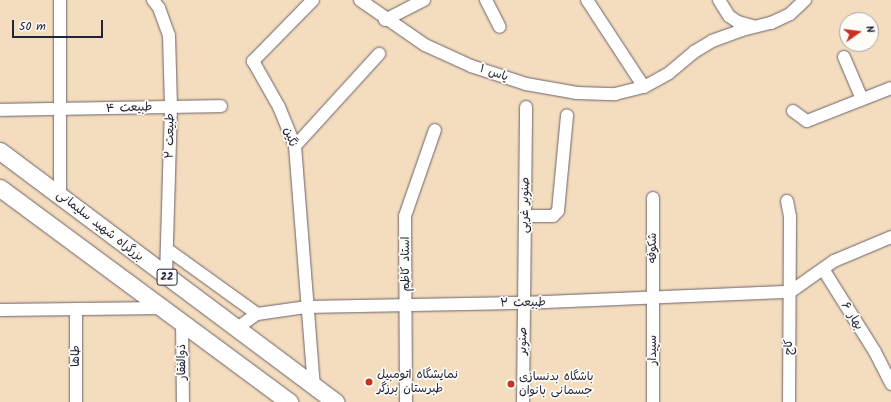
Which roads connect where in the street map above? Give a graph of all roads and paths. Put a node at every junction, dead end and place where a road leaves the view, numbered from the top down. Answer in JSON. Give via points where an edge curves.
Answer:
{"nodes":[{"id":1,"x":60,"y":0,"type":"edge"},
{"id":2,"x":153,"y":0,"type":"edge"},
{"id":3,"x":313,"y":0,"type":"edge"},
{"id":4,"x":360,"y":0,"type":"edge"},
{"id":5,"x":424,"y":0,"type":"edge"},
{"id":6,"x":486,"y":0,"type":"edge"},
{"id":7,"x":587,"y":0,"type":"edge"},
{"id":8,"x":719,"y":0,"type":"edge"},
{"id":9,"x":802,"y":3,"type":"edge"},
{"id":10,"x":385,"y":20,"type":"junction"},
{"id":11,"x":756,"y":26,"type":"junction"},
{"id":12,"x":500,"y":27,"type":"dead end"},
{"id":13,"x":379,"y":54,"type":"dead end"},
{"id":14,"x":844,"y":57,"type":"dead end"},
{"id":15,"x":644,"y":87,"type":"junction"},
{"id":16,"x":891,"y":88,"type":"edge"},
{"id":17,"x":862,"y":99,"type":"junction"},
{"id":18,"x":221,"y":106,"type":"dead end"},
{"id":19,"x":171,"y":107,"type":"junction"},
{"id":20,"x":526,"y":107,"type":"dead end"},
{"id":21,"x":0,"y":110,"type":"edge"},
{"id":22,"x":61,"y":110,"type":"junction"},
{"id":23,"x":792,"y":111,"type":"dead end"},
{"id":24,"x":567,"y":115,"type":"dead end"},
{"id":25,"x":435,"y":130,"type":"dead end"},
{"id":26,"x":295,"y":146,"type":"junction"},
{"id":27,"x":0,"y":151,"type":"edge"},
{"id":28,"x":0,"y":188,"type":"edge"},
{"id":29,"x":60,"y":194,"type":"junction"},
{"id":30,"x":653,"y":198,"type":"dead end"},
{"id":31,"x":787,"y":201,"type":"dead end"},
{"id":32,"x":525,"y":216,"type":"junction"},
{"id":33,"x":890,"y":241,"type":"edge"},
{"id":34,"x":168,"y":249,"type":"junction"},
{"id":35,"x":823,"y":269,"type":"junction"},
{"id":36,"x":166,"y":276,"type":"junction"},
{"id":37,"x":790,"y":292,"type":"junction"},
{"id":38,"x":653,"y":298,"type":"junction"},
{"id":39,"x":522,"y":303,"type":"junction"},
{"id":40,"x":406,"y":304,"type":"junction"},
{"id":41,"x":306,"y":307,"type":"junction"},
{"id":42,"x":163,"y":308,"type":"junction"},
{"id":43,"x":76,"y":309,"type":"junction"},
{"id":44,"x":0,"y":310,"type":"edge"},
{"id":45,"x":257,"y":314,"type":"junction"},
{"id":46,"x":182,"y":322,"type":"junction"},
{"id":47,"x":236,"y":329,"type":"junction"},
{"id":48,"x":886,"y":360,"type":"edge"},
{"id":49,"x":891,"y":384,"type":"edge"},
{"id":50,"x":314,"y":387,"type":"junction"},
{"id":51,"x":76,"y":402,"type":"edge"},
{"id":52,"x":183,"y":402,"type":"edge"},
{"id":53,"x":289,"y":402,"type":"edge"},
{"id":54,"x":335,"y":402,"type":"edge"},
{"id":55,"x":406,"y":402,"type":"edge"},
{"id":56,"x":523,"y":402,"type":"edge"},
{"id":57,"x":653,"y":402,"type":"edge"},
{"id":58,"x":789,"y":402,"type":"edge"}],
"edges":[{"from":1,"to":22,"type":"street"},
{"from":2,"to":19,"type":"street","name":"طبیعت ٣","via":[[159,8],[169,35]]},
{"from":3,"to":26,"type":"street","name":"نگین","via":[[253,61],[279,107]]},
{"from":4,"to":10,"type":"street","name":"یاس ۱"},
{"from":5,"to":10,"type":"street"},
{"from":6,"to":12,"type":"street"},
{"from":7,"to":15,"type":"street"},
{"from":8,"to":11,"type":"street","via":[[729,16],[738,22]]},
{"from":9,"to":11,"type":"street","name":"یاس ۱","via":[[790,14]]},
{"from":10,"to":15,"type":"street","name":"یاس ۱","via":[[425,45],[471,66],[526,84],[577,93],[616,94]]},
{"from":11,"to":15,"type":"street","name":"یاس ۱","via":[[712,41],[669,73]]},
{"from":13,"to":26,"type":"street"},
{"from":14,"to":17,"type":"street"},
{"from":16,"to":17,"type":"street"},
{"from":17,"to":23,"type":"street","via":[[806,121]]},
{"from":18,"to":19,"type":"street","name":"طبیعت ۴"},
{"from":19,"to":22,"type":"street","name":"طبیعت ۴"},
{"from":19,"to":34,"type":"street","name":"طبیعت ٣"},
{"from":20,"to":32,"type":"street","name":"صنوبر غربی"},
{"from":21,"to":22,"type":"street","name":"طبیعت ۴"},
{"from":22,"to":29,"type":"street"},
{"from":24,"to":32,"type":"street","via":[[558,211],[552,216]]},
{"from":25,"to":40,"type":"street","name":"استاد کاظم","via":[[405,216]]},
{"from":26,"to":41,"type":"street","name":"نگین"},
{"from":27,"to":29,"type":"highway","name":"بزرگراه شهید سلیمانی","number":"22"},
{"from":28,"to":42,"type":"highway","number":"22"},
{"from":29,"to":36,"type":"highway","name":"بزرگراه شهید سلیمانی","number":"22"},
{"from":30,"to":38,"type":"street","name":"شکوفه"},
{"from":31,"to":37,"type":"street","name":"کاج","via":[[790,217]]},
{"from":32,"to":39,"type":"street","name":"صنوبر غربی"},
{"from":33,"to":35,"type":"street","via":[[834,261]]},
{"from":34,"to":36,"type":"street","name":"طبیعت ٣"},
{"from":34,"to":45,"type":"street"},
{"from":35,"to":37,"type":"street"},
{"from":35,"to":48,"type":"street","name":"بهار ۶"},
{"from":36,"to":47,"type":"highway","name":"بزرگراه شهید سلیمانی","number":"22"},
{"from":37,"to":38,"type":"street","name":"طبیعت ۲"},
{"from":37,"to":58,"type":"street","name":"کاج"},
{"from":38,"to":39,"type":"street","name":"طبیعت ۲"},
{"from":38,"to":57,"type":"street","name":"سپیدار"},
{"from":39,"to":40,"type":"street","name":"طبیعت ۲"},
{"from":39,"to":56,"type":"street","name":"صنوبر"},
{"from":40,"to":41,"type":"street","name":"طبیعت ۲"},
{"from":40,"to":55,"type":"street","name":"استاد کاظم"},
{"from":41,"to":45,"type":"street","name":"طبیعت ۲"},
{"from":41,"to":50,"type":"street","name":"نگین"},
{"from":42,"to":43,"type":"street"},
{"from":42,"to":46,"type":"highway","number":"22"},
{"from":43,"to":44,"type":"street"},
{"from":43,"to":51,"type":"street","name":"طاها"},
{"from":45,"to":47,"type":"street"},
{"from":46,"to":52,"type":"street","name":"ذوالفقار"},
{"from":46,"to":53,"type":"highway","number":"22"},
{"from":47,"to":50,"type":"highway","name":"بزرگراه شهید سلیمانی","number":"22"},
{"from":48,"to":49,"type":"street","name":"بهار ۶"},
{"from":50,"to":54,"type":"highway","name":"بزرگراه شهید سلیمانی","number":"22"}]}
